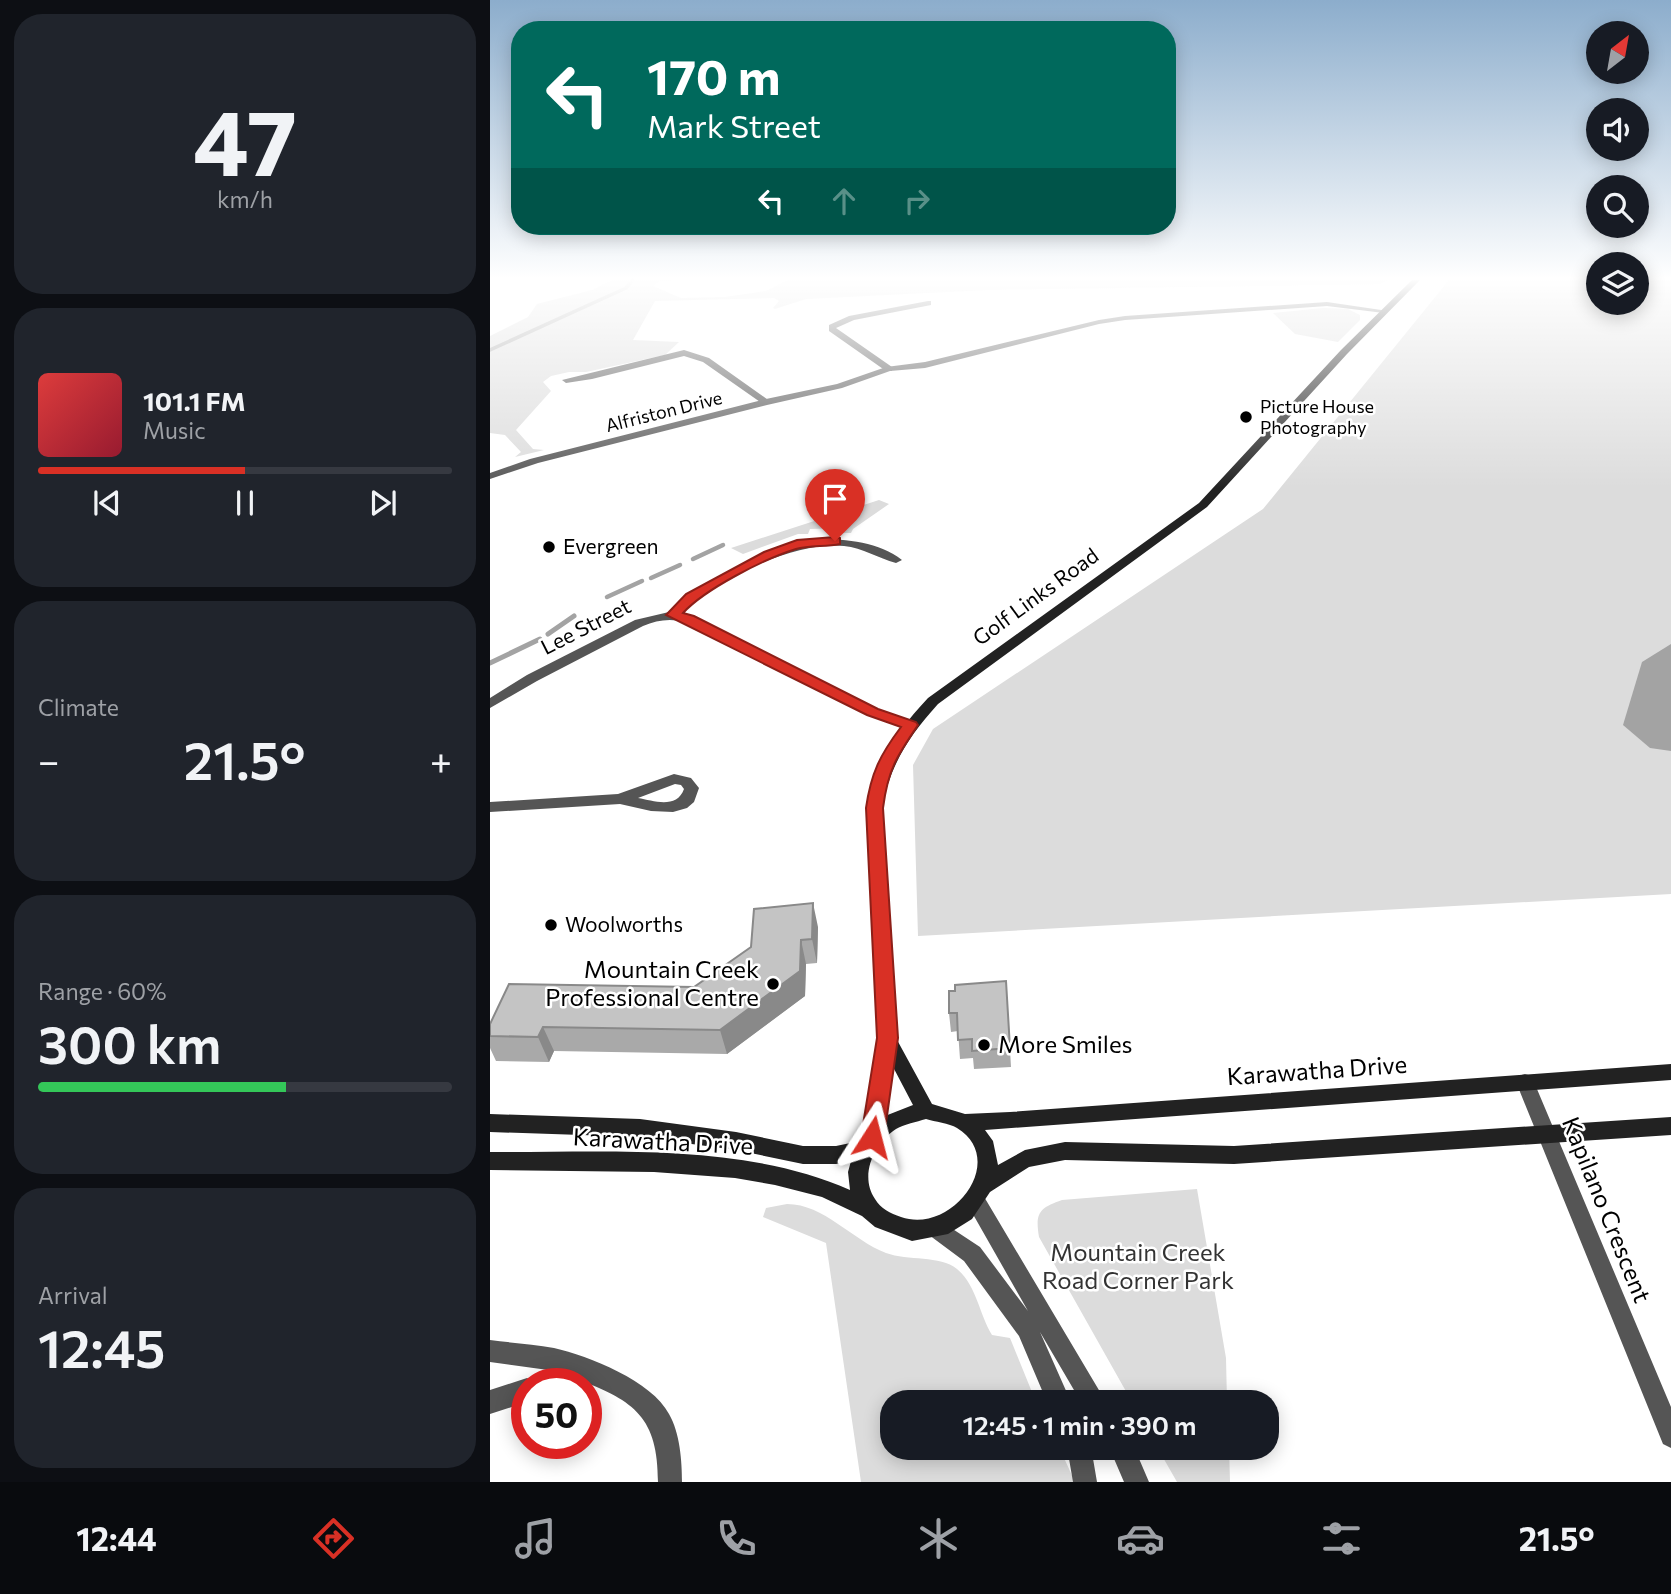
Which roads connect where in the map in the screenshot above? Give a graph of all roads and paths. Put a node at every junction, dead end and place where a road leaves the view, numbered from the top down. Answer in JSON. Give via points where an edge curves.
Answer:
{"nodes":[{"id":1,"x":860,"y":349,"type":"edge"},
{"id":2,"x":992,"y":349,"type":"edge"},
{"id":3,"x":1348,"y":349,"type":"edge"},
{"id":4,"x":889,"y":369,"type":"junction"},
{"id":5,"x":566,"y":380,"type":"dead end"},
{"id":6,"x":766,"y":402,"type":"junction"},
{"id":7,"x":490,"y":476,"type":"edge"},
{"id":8,"x":896,"y":560,"type":"dead end"},
{"id":9,"x":673,"y":615,"type":"junction"},
{"id":10,"x":490,"y":704,"type":"edge"},
{"id":11,"x":910,"y":725,"type":"junction"},
{"id":12,"x":620,"y":799,"type":"dead end"},
{"id":13,"x":490,"y":807,"type":"edge"},
{"id":14,"x":887,"y":1038,"type":"junction"},
{"id":15,"x":1671,"y":1072,"type":"edge"},
{"id":16,"x":1525,"y":1082,"type":"junction"},
{"id":17,"x":926,"y":1111,"type":"junction"},
{"id":18,"x":966,"y":1122,"type":"junction"},
{"id":19,"x":490,"y":1123,"type":"edge"},
{"id":20,"x":1671,"y":1126,"type":"edge"},
{"id":21,"x":1546,"y":1135,"type":"junction"},
{"id":22,"x":868,"y":1143,"type":"junction"},
{"id":23,"x":490,"y":1161,"type":"edge"},
{"id":24,"x":981,"y":1194,"type":"junction"},
{"id":25,"x":869,"y":1209,"type":"junction"},
{"id":26,"x":936,"y":1228,"type":"junction"},
{"id":27,"x":490,"y":1351,"type":"edge"},
{"id":28,"x":571,"y":1368,"type":"edge"},
{"id":29,"x":602,"y":1378,"type":"edge"},
{"id":30,"x":1054,"y":1390,"type":"edge"},
{"id":31,"x":1087,"y":1390,"type":"edge"},
{"id":32,"x":511,"y":1395,"type":"edge"},
{"id":33,"x":490,"y":1402,"type":"edge"},
{"id":34,"x":1671,"y":1436,"type":"edge"},
{"id":35,"x":1082,"y":1460,"type":"edge"},
{"id":36,"x":1127,"y":1460,"type":"edge"},
{"id":37,"x":670,"y":1482,"type":"edge"},
{"id":38,"x":1086,"y":1482,"type":"edge"},
{"id":39,"x":1137,"y":1482,"type":"edge"}],
"edges":[{"from":1,"to":4,"type":"street"},
{"from":2,"to":4,"type":"street","name":"Alfriston Drive"},
{"from":3,"to":11,"type":"main road","name":"Golf Links Road","via":[[1203,505],[987,660],[933,701]]},
{"from":4,"to":6,"type":"street","name":"Alfriston Drive","via":[[834,388]]},
{"from":5,"to":6,"type":"street","via":[[684,353],[706,360]]},
{"from":6,"to":7,"type":"street","name":"Alfriston Drive"},
{"from":8,"to":9,"type":"street","name":"Lee Street","via":[[848,542],[797,544],[701,590]]},
{"from":9,"to":10,"type":"street","name":"Lee Street","via":[[639,623]]},
{"from":9,"to":11,"type":"street","via":[[872,712]]},
{"from":11,"to":14,"type":"main road","name":"Golf Links Road","via":[[887,757],[875,808]]},
{"from":12,"to":13,"type":"street"},
{"from":14,"to":17,"type":"main road","name":"Golf Links Road"},
{"from":14,"to":22,"type":"main road","name":"Golf Links Road"},
{"from":15,"to":16,"type":"main road","name":"Karawatha Drive"},
{"from":16,"to":18,"type":"main road","name":"Karawatha Drive"},
{"from":16,"to":21,"type":"street","name":"Kapilano Crescent"},
{"from":17,"to":18,"type":"main road"},
{"from":17,"to":22,"type":"main road","via":[[887,1124]]},
{"from":18,"to":24,"type":"main road","via":[[987,1150],[989,1167]]},
{"from":19,"to":22,"type":"main road","name":"Karawatha Drive","via":[[640,1128],[803,1155],[836,1155]]},
{"from":20,"to":21,"type":"main road"},
{"from":21,"to":24,"type":"main road","via":[[1234,1155],[1065,1151],[1025,1159]]},
{"from":21,"to":34,"type":"street","name":"Kapilano Crescent"},
{"from":22,"to":25,"type":"main road","via":[[858,1164],[857,1180]]},
{"from":23,"to":25,"type":"main road","name":"Karawatha Drive","via":[[670,1164],[751,1171],[817,1186]]},
{"from":24,"to":26,"type":"main road","via":[[965,1213]]},
{"from":24,"to":31,"type":"street"},
{"from":25,"to":26,"type":"main road","via":[[898,1228]]},
{"from":26,"to":30,"type":"street","via":[[972,1254],[1027,1328]]},
{"from":27,"to":28,"type":"street","via":[[555,1360]]},
{"from":29,"to":37,"type":"street","via":[[641,1399],[660,1420]]},
{"from":32,"to":33,"type":"street"},
{"from":35,"to":38,"type":"street"},
{"from":36,"to":39,"type":"street"}]}
